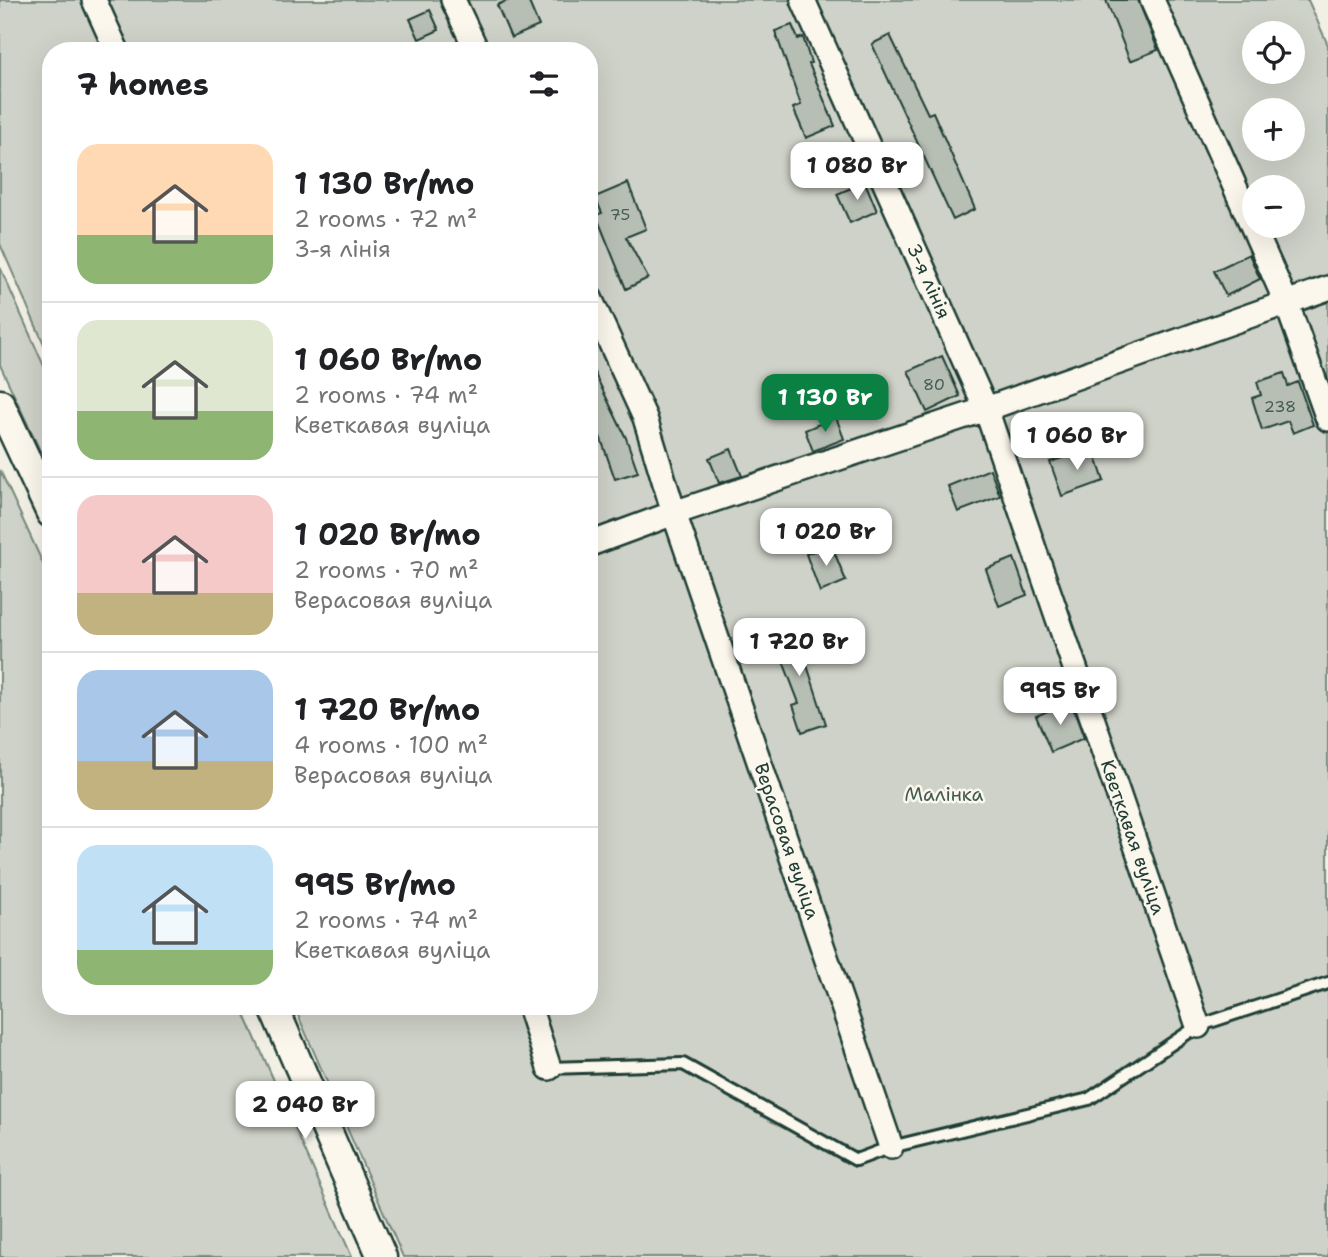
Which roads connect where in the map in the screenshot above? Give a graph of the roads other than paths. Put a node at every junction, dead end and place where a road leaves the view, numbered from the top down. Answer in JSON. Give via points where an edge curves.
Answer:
{"nodes":[{"id":1,"x":94,"y":0,"type":"edge"},
{"id":2,"x":453,"y":0,"type":"edge"},
{"id":3,"x":803,"y":0,"type":"edge"},
{"id":4,"x":1152,"y":0,"type":"edge"},
{"id":5,"x":113,"y":42,"type":"edge"},
{"id":6,"x":473,"y":42,"type":"edge"},
{"id":7,"x":1328,"y":288,"type":"edge"},
{"id":8,"x":1283,"y":295,"type":"junction"},
{"id":9,"x":598,"y":315,"type":"edge"},
{"id":10,"x":0,"y":404,"type":"edge"},
{"id":11,"x":986,"y":409,"type":"junction"},
{"id":12,"x":1328,"y":419,"type":"edge"},
{"id":13,"x":42,"y":494,"type":"edge"},
{"id":14,"x":674,"y":513,"type":"junction"},
{"id":15,"x":598,"y":541,"type":"edge"},
{"id":16,"x":1328,"y":983,"type":"edge"},
{"id":17,"x":277,"y":1015,"type":"edge"},
{"id":18,"x":532,"y":1015,"type":"edge"},
{"id":19,"x":1198,"y":1026,"type":"junction"},
{"id":20,"x":549,"y":1068,"type":"joint"},
{"id":21,"x":891,"y":1147,"type":"junction"},
{"id":22,"x":382,"y":1257,"type":"edge"}],
"edges":[{"from":1,"to":5,"type":"street"},
{"from":2,"to":6,"type":"street"},
{"from":3,"to":11,"type":"street","name":"3-я лінія"},
{"from":4,"to":8,"type":"street"},
{"from":7,"to":8,"type":"street"},
{"from":8,"to":11,"type":"street"},
{"from":8,"to":12,"type":"street"},
{"from":9,"to":14,"type":"street","name":"Верасовая вуліца","via":[[645,418]]},
{"from":10,"to":13,"type":"street"},
{"from":11,"to":14,"type":"street"},
{"from":11,"to":19,"type":"street","name":"Кветкавая вуліца"},
{"from":14,"to":15,"type":"street"},
{"from":14,"to":21,"type":"street","name":"Верасовая вуліца"},
{"from":16,"to":19,"type":"lane"},
{"from":17,"to":22,"type":"street"},
{"from":18,"to":20,"type":"street"},
{"from":19,"to":21,"type":"lane","via":[[1089,1099]]},
{"from":20,"to":21,"type":"lane","via":[[683,1064],[856,1160]]}]}
